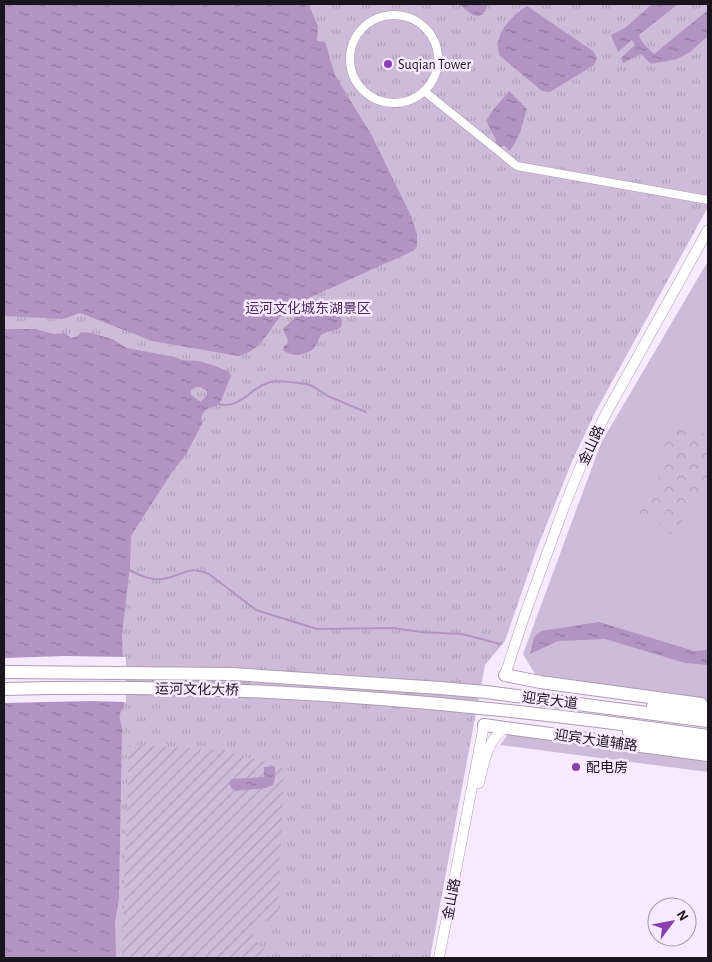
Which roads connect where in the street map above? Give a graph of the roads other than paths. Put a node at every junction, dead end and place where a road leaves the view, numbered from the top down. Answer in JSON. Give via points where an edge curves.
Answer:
{"nodes":[{"id":1,"x":424,"y":91,"type":"junction"},
{"id":2,"x":708,"y":200,"type":"edge"},
{"id":3,"x":708,"y":230,"type":"edge"},
{"id":4,"x":4,"y":672,"type":"edge"},
{"id":5,"x":505,"y":675,"type":"joint"},
{"id":6,"x":390,"y":685,"type":"joint"},
{"id":7,"x":440,"y":688,"type":"junction"},
{"id":8,"x":4,"y":689,"type":"edge"},
{"id":9,"x":391,"y":698,"type":"joint"},
{"id":10,"x":708,"y":705,"type":"edge"},
{"id":11,"x":708,"y":710,"type":"edge"},
{"id":12,"x":708,"y":721,"type":"edge"},
{"id":13,"x":484,"y":725,"type":"joint"},
{"id":14,"x":505,"y":728,"type":"junction"},
{"id":15,"x":708,"y":740,"type":"edge"},
{"id":16,"x":708,"y":755,"type":"edge"},
{"id":17,"x":463,"y":840,"type":"junction"},
{"id":18,"x":439,"y":958,"type":"edge"}],
"edges":[{"from":1,"to":1,"type":"street","via":[[433,80],[438,52],[425,28],[414,19],[386,15],[362,29],[354,40],[351,66],[363,90],[387,102],[400,102]]},
{"from":1,"to":2,"type":"street","via":[[516,166]]},
{"from":3,"to":5,"type":"street","name":"金山路","via":[[587,451],[524,614]]},
{"from":4,"to":6,"type":"main road","name":"运河文化大桥","via":[[233,674]]},
{"from":5,"to":10,"type":"main road"},
{"from":6,"to":7,"type":"main road","name":"迎宾大道"},
{"from":7,"to":11,"type":"main road","via":[[493,688]]},
{"from":7,"to":12,"type":"main road","name":"迎宾大道"},
{"from":8,"to":9,"type":"main road","name":"运河文化大桥","via":[[135,687]]},
{"from":9,"to":15,"type":"main road","name":"迎宾大道","via":[[576,717]]},
{"from":13,"to":14,"type":"main road","name":"迎宾大道辅路"},
{"from":13,"to":17,"type":"street","name":"金山路"},
{"from":14,"to":16,"type":"main road","name":"迎宾大道辅路"},
{"from":14,"to":17,"type":"street","name":"金山路","via":[[491,742]]},
{"from":17,"to":18,"type":"street","name":"金山路"}]}
